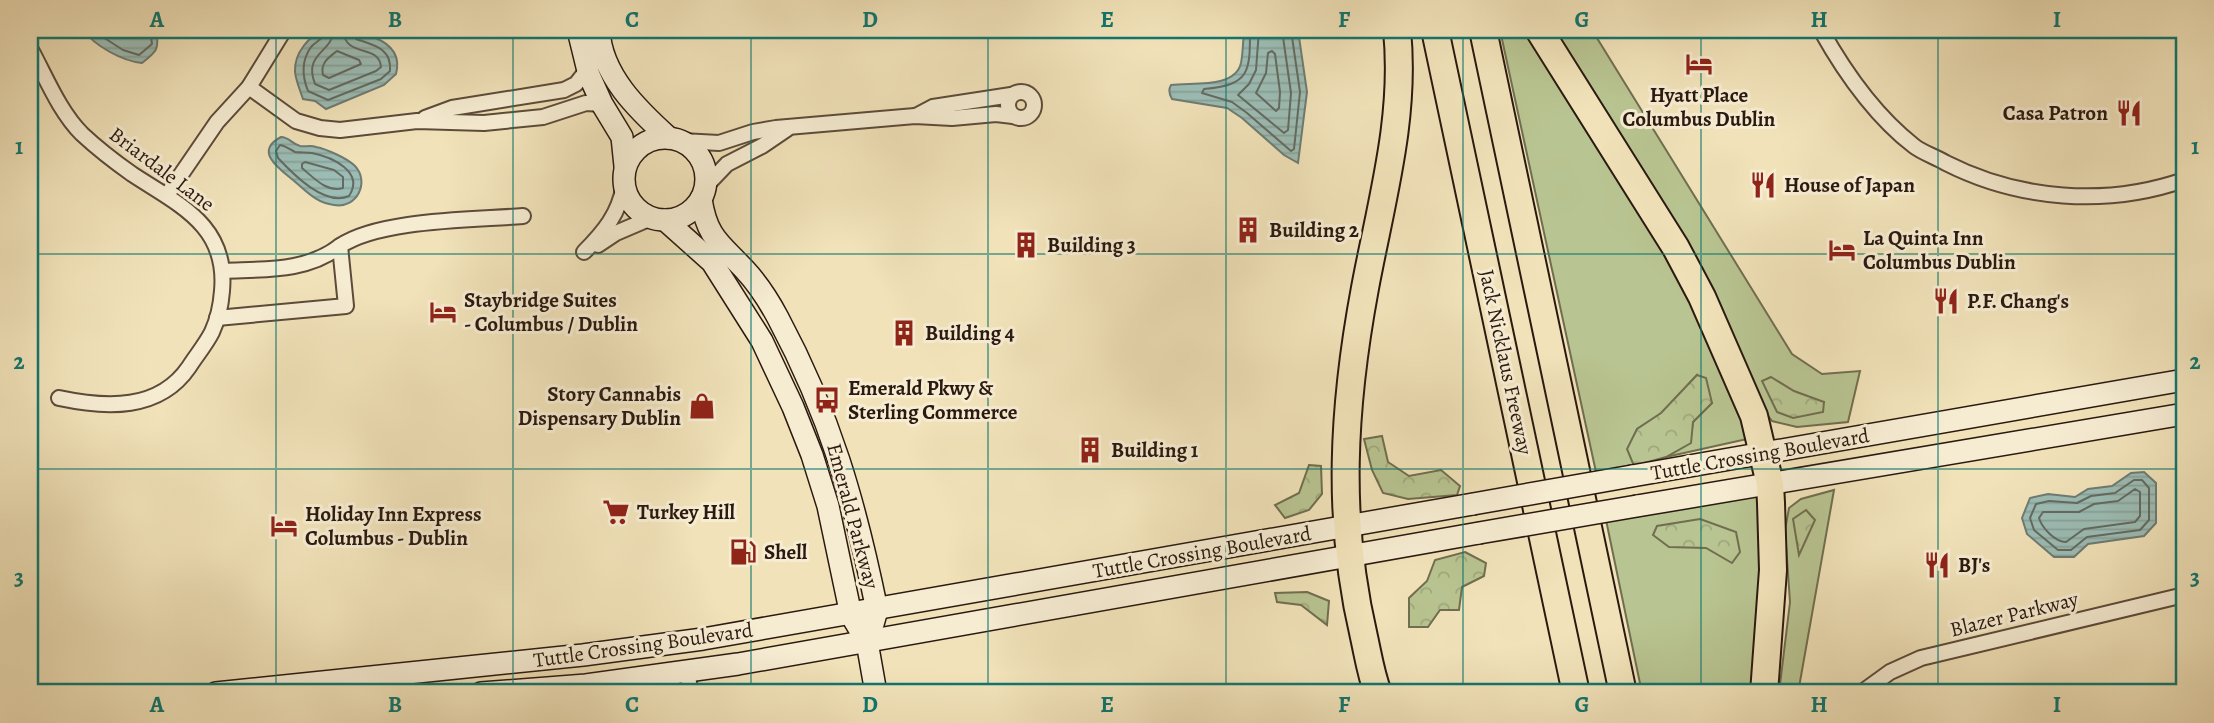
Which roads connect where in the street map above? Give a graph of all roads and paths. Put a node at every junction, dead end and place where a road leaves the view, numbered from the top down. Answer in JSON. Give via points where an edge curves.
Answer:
{"nodes":[{"id":1,"x":284,"y":30,"type":"edge"},
{"id":2,"x":578,"y":30,"type":"edge"},
{"id":3,"x":599,"y":30,"type":"edge"},
{"id":4,"x":1397,"y":30,"type":"edge"},
{"id":5,"x":1435,"y":30,"type":"edge"},
{"id":6,"x":1483,"y":30,"type":"edge"},
{"id":7,"x":1539,"y":30,"type":"edge"},
{"id":8,"x":1821,"y":30,"type":"edge"},
{"id":9,"x":30,"y":48,"type":"edge"},
{"id":10,"x":587,"y":70,"type":"junction"},
{"id":11,"x":249,"y":87,"type":"junction"},
{"id":12,"x":1012,"y":95,"type":"junction"},
{"id":13,"x":602,"y":104,"type":"junction"},
{"id":14,"x":915,"y":116,"type":"junction"},
{"id":15,"x":1013,"y":116,"type":"junction"},
{"id":16,"x":417,"y":121,"type":"junction"},
{"id":17,"x":790,"y":127,"type":"junction"},
{"id":18,"x":676,"y":140,"type":"junction"},
{"id":19,"x":624,"y":176,"type":"junction"},
{"id":20,"x":2184,"y":180,"type":"edge"},
{"id":21,"x":704,"y":193,"type":"junction"},
{"id":22,"x":167,"y":195,"type":"junction"},
{"id":23,"x":523,"y":216,"type":"dead end"},
{"id":24,"x":658,"y":219,"type":"junction"},
{"id":25,"x":340,"y":246,"type":"junction"},
{"id":26,"x":224,"y":271,"type":"junction"},
{"id":27,"x":217,"y":318,"type":"junction"},
{"id":28,"x":2184,"y":380,"type":"edge"},
{"id":29,"x":60,"y":398,"type":"dead end"},
{"id":30,"x":2184,"y":414,"type":"edge"},
{"id":31,"x":1763,"y":453,"type":"junction"},
{"id":32,"x":1770,"y":484,"type":"junction"},
{"id":33,"x":1348,"y":526,"type":"junction"},
{"id":34,"x":1349,"y":556,"type":"junction"},
{"id":35,"x":1225,"y":579,"type":"junction"},
{"id":36,"x":2184,"y":595,"type":"edge"},
{"id":37,"x":877,"y":610,"type":"junction"},
{"id":38,"x":851,"y":615,"type":"junction"},
{"id":39,"x":1359,"y":617,"type":"junction"},
{"id":40,"x":867,"y":642,"type":"junction"},
{"id":41,"x":687,"y":672,"type":"junction"},
{"id":42,"x":216,"y":693,"type":"edge"},
{"id":43,"x":481,"y":693,"type":"edge"},
{"id":44,"x":691,"y":693,"type":"edge"},
{"id":45,"x":876,"y":693,"type":"edge"},
{"id":46,"x":1378,"y":693,"type":"edge"},
{"id":47,"x":1576,"y":693,"type":"edge"},
{"id":48,"x":1623,"y":693,"type":"edge"},
{"id":49,"x":1764,"y":693,"type":"edge"},
{"id":50,"x":1861,"y":693,"type":"edge"}],
"edges":[{"from":1,"to":11,"type":"street"},
{"from":2,"to":10,"type":"main road"},
{"from":3,"to":18,"type":"main road","via":[[607,62],[619,84],[643,114]]},
{"from":4,"to":33,"type":"highway","via":[[1396,126],[1365,288],[1345,431]]},
{"from":5,"to":47,"type":"highway","name":"Jack Nicklaus Freeway"},
{"from":6,"to":48,"type":"highway"},
{"from":7,"to":31,"type":"highway","via":[[1702,297],[1754,415]]},
{"from":8,"to":20,"type":"street","via":[[1867,100],[1915,147],[1966,173],[2031,193],[2078,196],[2134,192]]},
{"from":9,"to":22,"type":"street","name":"Briardale Lane","via":[[61,107],[81,133]]},
{"from":10,"to":13,"type":"main road"},
{"from":10,"to":16,"type":"street","via":[[564,90],[452,108]]},
{"from":11,"to":16,"type":"street","via":[[296,121],[320,128],[373,128]]},
{"from":11,"to":22,"type":"street","via":[[217,122]]},
{"from":12,"to":14,"type":"street","via":[[933,107]]},
{"from":12,"to":15,"type":"street","via":[[1007,106]]},
{"from":12,"to":15,"type":"street","via":[[1025,92],[1034,103],[1028,116]]},
{"from":13,"to":16,"type":"street","via":[[586,103],[543,117],[484,123]]},
{"from":13,"to":19,"type":"main road","via":[[622,137]]},
{"from":14,"to":15,"type":"street"},
{"from":14,"to":17,"type":"street"},
{"from":17,"to":18,"type":"street","via":[[719,143]]},
{"from":17,"to":21,"type":"street","via":[[727,164]]},
{"from":18,"to":19,"type":"main road","via":[[642,144],[632,154]]},
{"from":18,"to":21,"type":"main road","via":[[694,149],[702,160]]},
{"from":19,"to":24,"type":"main road","via":[[633,206]]},
{"from":19,"to":24,"type":"street","via":[[621,202],[608,226],[584,252],[616,233]]},
{"from":21,"to":24,"type":"main road","via":[[686,215]]},
{"from":21,"to":37,"type":"main road","name":"Emerald Parkway","via":[[712,235],[757,284],[815,392],[851,496]]},
{"from":22,"to":26,"type":"street","name":"Briardale Lane","via":[[206,229]]},
{"from":23,"to":25,"type":"street","via":[[394,227],[364,233]]},
{"from":24,"to":38,"type":"main road","name":"Emerald Parkway","via":[[712,262],[773,362],[812,454]]},
{"from":25,"to":26,"type":"street","via":[[307,264]]},
{"from":25,"to":27,"type":"street","via":[[346,306]]},
{"from":26,"to":27,"type":"street","name":"Briardale Lane"},
{"from":27,"to":29,"type":"street","name":"Briardale Lane","via":[[178,382],[154,397],[94,406]]},
{"from":28,"to":31,"type":"main road","name":"Tuttle Crossing Boulevard"},
{"from":30,"to":32,"type":"main road","name":"Tuttle Crossing Boulevard"},
{"from":31,"to":32,"type":"highway"},
{"from":31,"to":33,"type":"main road","name":"Tuttle Crossing Boulevard","bridge":true},
{"from":32,"to":34,"type":"main road","name":"Tuttle Crossing Boulevard","bridge":true},
{"from":32,"to":49,"type":"highway","via":[[1773,570]]},
{"from":33,"to":34,"type":"highway"},
{"from":33,"to":37,"type":"main road","name":"Tuttle Crossing Boulevard"},
{"from":34,"to":35,"type":"main road","name":"Tuttle Crossing Boulevard"},
{"from":34,"to":39,"type":"highway"},
{"from":35,"to":39,"type":"main road","via":[[1244,583],[1331,574],[1345,585]]},
{"from":35,"to":40,"type":"main road","name":"Tuttle Crossing Boulevard"},
{"from":36,"to":50,"type":"street","name":"Blazer Parkway","via":[[1922,658]]},
{"from":37,"to":38,"type":"main road","name":"Tuttle Crossing Boulevard"},
{"from":37,"to":40,"type":"main road","name":"Emerald Parkway"},
{"from":38,"to":40,"type":"main road","name":"Emerald Parkway"},
{"from":38,"to":42,"type":"main road","name":"Tuttle Crossing Boulevard","via":[[583,655]]},
{"from":39,"to":46,"type":"highway"},
{"from":40,"to":41,"type":"main road","name":"Tuttle Crossing Boulevard"},
{"from":40,"to":45,"type":"main road"},
{"from":41,"to":43,"type":"main road","name":"Tuttle Crossing Boulevard"},
{"from":41,"to":44,"type":"street"}]}
